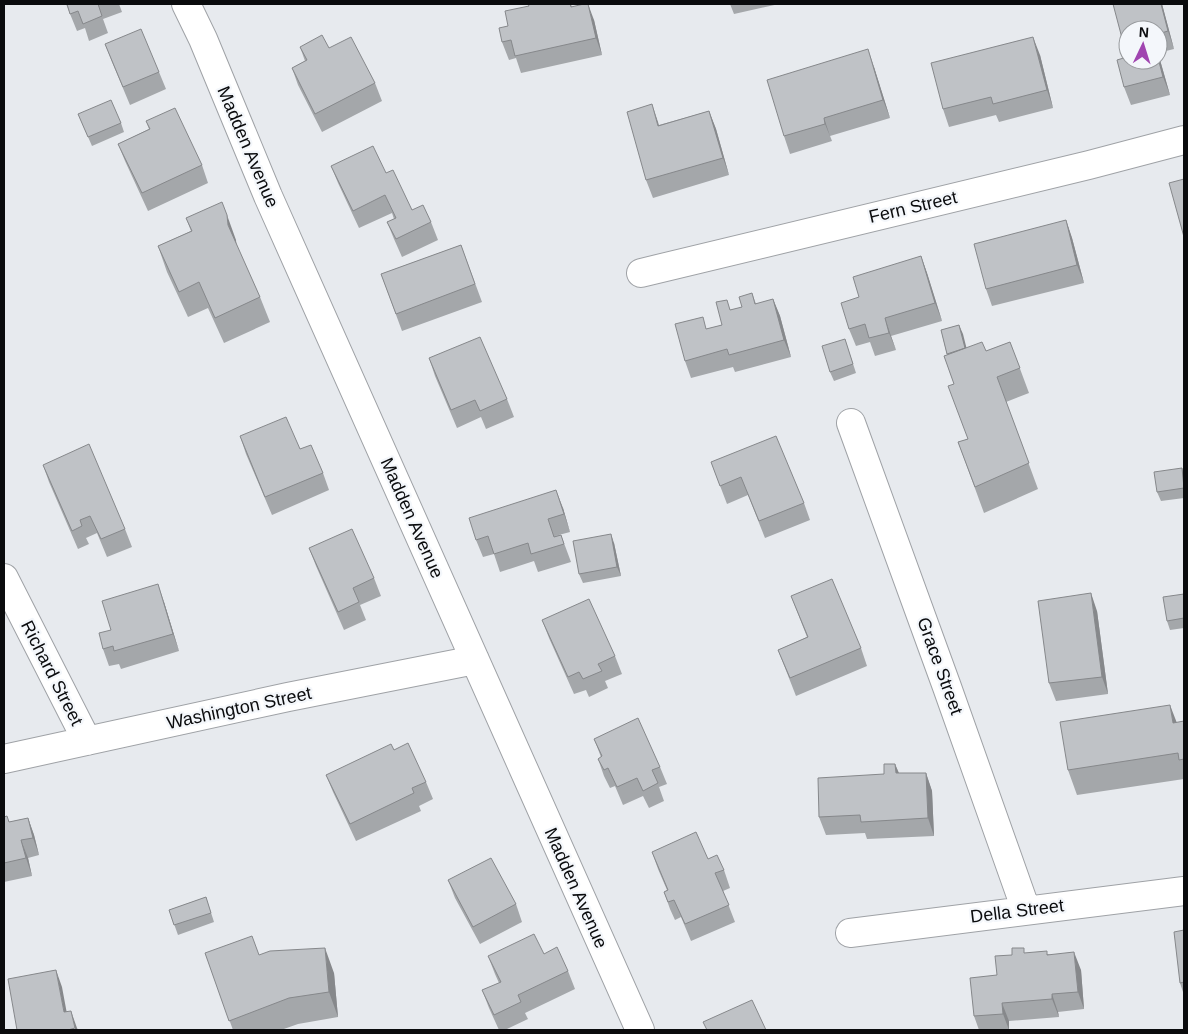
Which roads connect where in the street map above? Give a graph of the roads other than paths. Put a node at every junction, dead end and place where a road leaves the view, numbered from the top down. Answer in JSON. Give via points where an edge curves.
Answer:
{"nodes":[{"id":1,"x":186,"y":4,"type":"edge"},
{"id":2,"x":1184,"y":140,"type":"edge"},
{"id":3,"x":642,"y":273,"type":"dead end"},
{"id":4,"x":851,"y":423,"type":"dead end"},
{"id":5,"x":4,"y":578,"type":"edge"},
{"id":6,"x":475,"y":660,"type":"junction"},
{"id":7,"x":87,"y":741,"type":"junction"},
{"id":8,"x":4,"y":759,"type":"edge"},
{"id":9,"x":1184,"y":891,"type":"edge"},
{"id":10,"x":1026,"y":910,"type":"junction"},
{"id":11,"x":850,"y":933,"type":"dead end"},
{"id":12,"x":640,"y":1030,"type":"edge"}],
"edges":[{"from":1,"to":6,"type":"street","name":"Madden Avenue"},
{"from":2,"to":3,"type":"street","name":"Fern Street"},
{"from":4,"to":10,"type":"street","name":"Grace Street"},
{"from":5,"to":7,"type":"street","name":"Richard Street"},
{"from":6,"to":7,"type":"street","name":"Washington Street"},
{"from":6,"to":12,"type":"street","name":"Madden Avenue"},
{"from":7,"to":8,"type":"street","name":"Washington Street"},
{"from":9,"to":10,"type":"street","name":"Della Street"},
{"from":10,"to":11,"type":"street","name":"Della Street"}]}
